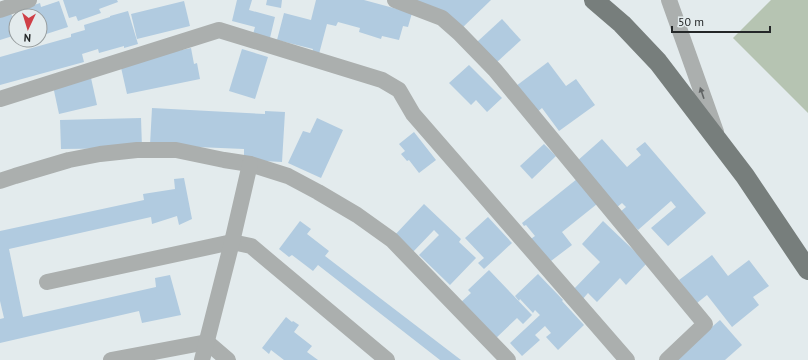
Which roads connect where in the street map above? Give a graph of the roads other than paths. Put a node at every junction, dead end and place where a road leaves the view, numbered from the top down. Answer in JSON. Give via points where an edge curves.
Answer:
{"nodes":[{"id":1,"x":29,"y":0,"type":"edge"},
{"id":2,"x":395,"y":0,"type":"edge"},
{"id":3,"x":594,"y":0,"type":"edge"},
{"id":4,"x":669,"y":0,"type":"edge"},
{"id":5,"x":0,"y":10,"type":"edge"},
{"id":6,"x":0,"y":99,"type":"edge"},
{"id":7,"x":720,"y":143,"type":"junction"},
{"id":8,"x":250,"y":164,"type":"junction"},
{"id":9,"x":0,"y":181,"type":"edge"},
{"id":10,"x":232,"y":242,"type":"junction"},
{"id":11,"x":808,"y":270,"type":"edge"},
{"id":12,"x":47,"y":282,"type":"dead end"},
{"id":13,"x":207,"y":342,"type":"junction"},
{"id":14,"x":111,"y":360,"type":"edge"},
{"id":15,"x":202,"y":360,"type":"edge"},
{"id":16,"x":228,"y":360,"type":"edge"},
{"id":17,"x":387,"y":360,"type":"edge"},
{"id":18,"x":508,"y":360,"type":"edge"},
{"id":19,"x":627,"y":360,"type":"edge"},
{"id":20,"x":667,"y":360,"type":"edge"}],
"edges":[{"from":1,"to":5,"type":"street"},
{"from":2,"to":20,"type":"street","via":[[442,18],[495,70],[705,324]]},
{"from":3,"to":7,"type":"main road","via":[[622,24],[658,62]]},
{"from":7,"to":4,"type":"street","one_way":true},
{"from":6,"to":19,"type":"street","via":[[219,30],[382,80],[399,90],[413,114]]},
{"from":7,"to":11,"type":"main road"},
{"from":8,"to":9,"type":"street","via":[[176,150],[137,150],[70,160]]},
{"from":8,"to":10,"type":"street"},
{"from":8,"to":18,"type":"street","via":[[288,176],[318,192],[392,240]]},
{"from":10,"to":12,"type":"street"},
{"from":10,"to":13,"type":"street"},
{"from":10,"to":17,"type":"street","via":[[251,246]]},
{"from":13,"to":14,"type":"street"},
{"from":13,"to":15,"type":"street"},
{"from":13,"to":16,"type":"street"}]}
